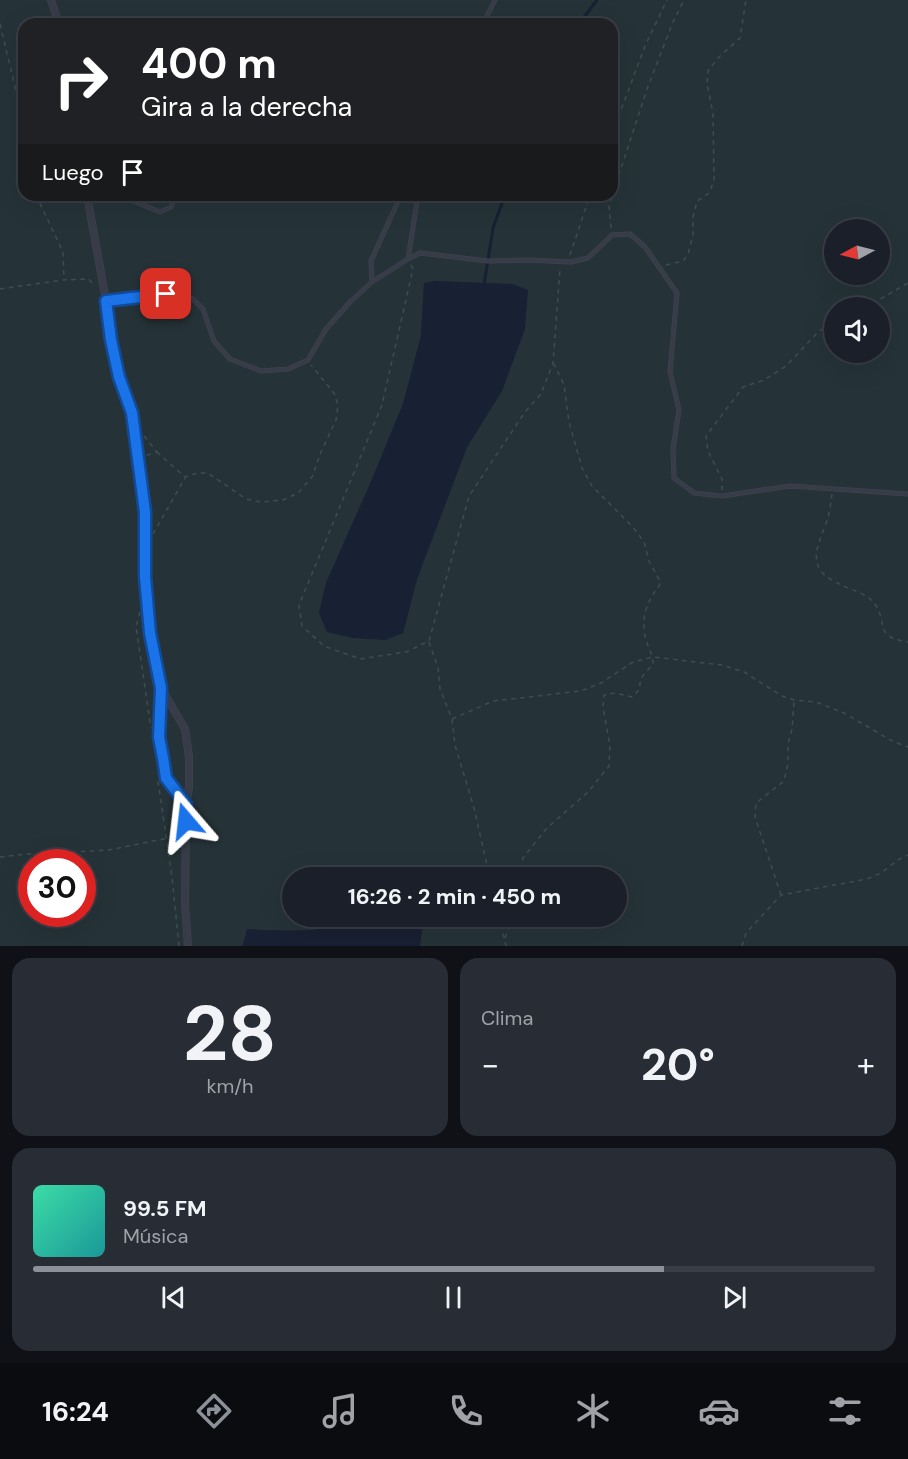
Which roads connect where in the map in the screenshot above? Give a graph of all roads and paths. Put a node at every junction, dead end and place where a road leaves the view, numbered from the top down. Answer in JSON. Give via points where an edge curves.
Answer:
{"nodes":[{"id":1,"x":51,"y":0,"type":"edge"},
{"id":2,"x":495,"y":0,"type":"edge"},
{"id":3,"x":668,"y":0,"type":"edge"},
{"id":4,"x":684,"y":0,"type":"edge"},
{"id":5,"x":746,"y":0,"type":"edge"},
{"id":6,"x":57,"y":18,"type":"edge"},
{"id":7,"x":486,"y":18,"type":"edge"},
{"id":8,"x":0,"y":24,"type":"edge"},
{"id":9,"x":18,"y":100,"type":"edge"},
{"id":10,"x":618,"y":118,"type":"edge"},
{"id":11,"x":618,"y":177,"type":"edge"},
{"id":12,"x":39,"y":201,"type":"edge"},
{"id":13,"x":88,"y":201,"type":"edge"},
{"id":14,"x":133,"y":201,"type":"edge"},
{"id":15,"x":174,"y":201,"type":"edge"},
{"id":16,"x":398,"y":201,"type":"edge"},
{"id":17,"x":417,"y":201,"type":"edge"},
{"id":18,"x":588,"y":201,"type":"edge"},
{"id":19,"x":610,"y":201,"type":"edge"},
{"id":20,"x":612,"y":235,"type":"junction"},
{"id":21,"x":408,"y":259,"type":"junction"},
{"id":22,"x":560,"y":261,"type":"junction"},
{"id":23,"x":567,"y":262,"type":"junction"},
{"id":24,"x":659,"y":268,"type":"junction"},
{"id":25,"x":63,"y":280,"type":"junction"},
{"id":26,"x":372,"y":282,"type":"junction"},
{"id":27,"x":908,"y":283,"type":"edge"},
{"id":28,"x":94,"y":286,"type":"dead end"},
{"id":29,"x":0,"y":289,"type":"edge"},
{"id":30,"x":884,"y":297,"type":"edge"},
{"id":31,"x":106,"y":301,"type":"junction"},
{"id":32,"x":824,"y":329,"type":"edge"},
{"id":33,"x":308,"y":360,"type":"junction"},
{"id":34,"x":553,"y":363,"type":"junction"},
{"id":35,"x":133,"y":424,"type":"junction"},
{"id":36,"x":157,"y":452,"type":"junction"},
{"id":37,"x":138,"y":458,"type":"junction"},
{"id":38,"x":185,"y":477,"type":"junction"},
{"id":39,"x":833,"y":488,"type":"junction"},
{"id":40,"x":908,"y":494,"type":"edge"},
{"id":41,"x":722,"y":496,"type":"junction"},
{"id":42,"x":146,"y":548,"type":"junction"},
{"id":43,"x":429,"y":641,"type":"junction"},
{"id":44,"x":908,"y":642,"type":"edge"},
{"id":45,"x":653,"y":657,"type":"junction"},
{"id":46,"x":161,"y":688,"type":"junction"},
{"id":47,"x":794,"y":700,"type":"junction"},
{"id":48,"x":452,"y":719,"type":"junction"},
{"id":49,"x":908,"y":747,"type":"edge"},
{"id":50,"x":186,"y":804,"type":"junction"},
{"id":51,"x":186,"y":838,"type":"junction"},
{"id":52,"x":908,"y":855,"type":"edge"},
{"id":53,"x":0,"y":857,"type":"edge"},
{"id":54,"x":487,"y":867,"type":"edge"},
{"id":55,"x":521,"y":867,"type":"edge"},
{"id":56,"x":781,"y":895,"type":"junction"},
{"id":57,"x":502,"y":927,"type":"edge"},
{"id":58,"x":510,"y":927,"type":"edge"},
{"id":59,"x":505,"y":938,"type":"junction"},
{"id":60,"x":189,"y":946,"type":"edge"},
{"id":61,"x":506,"y":946,"type":"edge"},
{"id":62,"x":742,"y":946,"type":"edge"}],
"edges":[{"from":1,"to":6,"type":"street"},
{"from":2,"to":7,"type":"lane"},
{"from":3,"to":10,"type":"path","via":[[645,46]]},
{"from":4,"to":11,"type":"path","via":[[646,89]]},
{"from":5,"to":24,"type":"path","via":[[740,38],[708,71],[714,182],[709,193],[697,201],[693,235],[683,261]]},
{"from":8,"to":9,"type":"path"},
{"from":12,"to":25,"type":"path","via":[[63,252]]},
{"from":13,"to":31,"type":"street"},
{"from":14,"to":15,"type":"lane","via":[[160,212],[171,207]]},
{"from":16,"to":26,"type":"lane","via":[[371,261]]},
{"from":17,"to":21,"type":"lane"},
{"from":18,"to":23,"type":"path"},
{"from":19,"to":20,"type":"path"},
{"from":20,"to":23,"type":"lane","via":[[588,258]]},
{"from":20,"to":24,"type":"lane","via":[[630,234]]},
{"from":21,"to":22,"type":"lane","via":[[420,254],[488,261]]},
{"from":21,"to":26,"type":"lane"},
{"from":21,"to":43,"type":"path","via":[[413,269],[382,405],[299,605],[302,626],[324,646],[360,659],[406,652]]},
{"from":22,"to":23,"type":"lane"},
{"from":22,"to":34,"type":"path"},
{"from":24,"to":41,"type":"lane","via":[[677,293],[670,372],[679,410],[673,449],[674,478],[694,493]]},
{"from":25,"to":28,"type":"path","via":[[89,279]]},
{"from":25,"to":29,"type":"path"},
{"from":26,"to":33,"type":"lane","via":[[326,329]]},
{"from":27,"to":30,"type":"path"},
{"from":31,"to":33,"type":"lane","via":[[166,294],[193,299],[203,309],[214,341],[230,359],[261,371],[288,369]]},
{"from":31,"to":35,"type":"street","via":[[119,377]]},
{"from":32,"to":41,"type":"path","via":[[786,366],[744,387],[706,436],[708,451],[722,479]]},
{"from":33,"to":38,"type":"path","via":[[334,393],[338,405],[336,420],[312,477],[298,493],[284,500],[261,502],[246,499],[208,473]]},
{"from":34,"to":43,"type":"path","via":[[541,394],[469,496]]},
{"from":34,"to":45,"type":"path","via":[[564,386],[569,423],[582,468],[592,486],[644,542],[661,583],[644,611],[645,637]]},
{"from":35,"to":36,"type":"path"},
{"from":35,"to":37,"type":"street"},
{"from":36,"to":37,"type":"path"},
{"from":36,"to":38,"type":"path"},
{"from":37,"to":42,"type":"street"},
{"from":38,"to":42,"type":"path"},
{"from":39,"to":40,"type":"lane"},
{"from":39,"to":41,"type":"lane","via":[[790,486]]},
{"from":39,"to":44,"type":"path","via":[[816,554],[819,570],[870,599],[889,635]]},
{"from":42,"to":46,"type":"street","via":[[150,633]]},
{"from":43,"to":48,"type":"path","via":[[440,689]]},
{"from":45,"to":47,"type":"path","via":[[722,665],[744,672]]},
{"from":45,"to":48,"type":"path","via":[[633,662],[581,691],[493,701]]},
{"from":45,"to":55,"type":"path","via":[[653,664],[632,697],[604,695],[609,766],[588,792],[547,828],[523,858]]},
{"from":46,"to":50,"type":"street","via":[[185,729],[189,758]]},
{"from":46,"to":50,"type":"street","via":[[159,737],[166,778]]},
{"from":47,"to":49,"type":"path","via":[[816,702],[843,713]]},
{"from":47,"to":56,"type":"path","via":[[784,781],[756,803],[755,817]]},
{"from":48,"to":54,"type":"path","via":[[455,745]]},
{"from":50,"to":51,"type":"street"},
{"from":51,"to":53,"type":"path","via":[[109,850]]},
{"from":51,"to":60,"type":"street"},
{"from":52,"to":56,"type":"path","via":[[867,879]]},
{"from":56,"to":62,"type":"path","via":[[746,933]]},
{"from":57,"to":59,"type":"path"},
{"from":58,"to":59,"type":"path"},
{"from":59,"to":61,"type":"path"}]}
